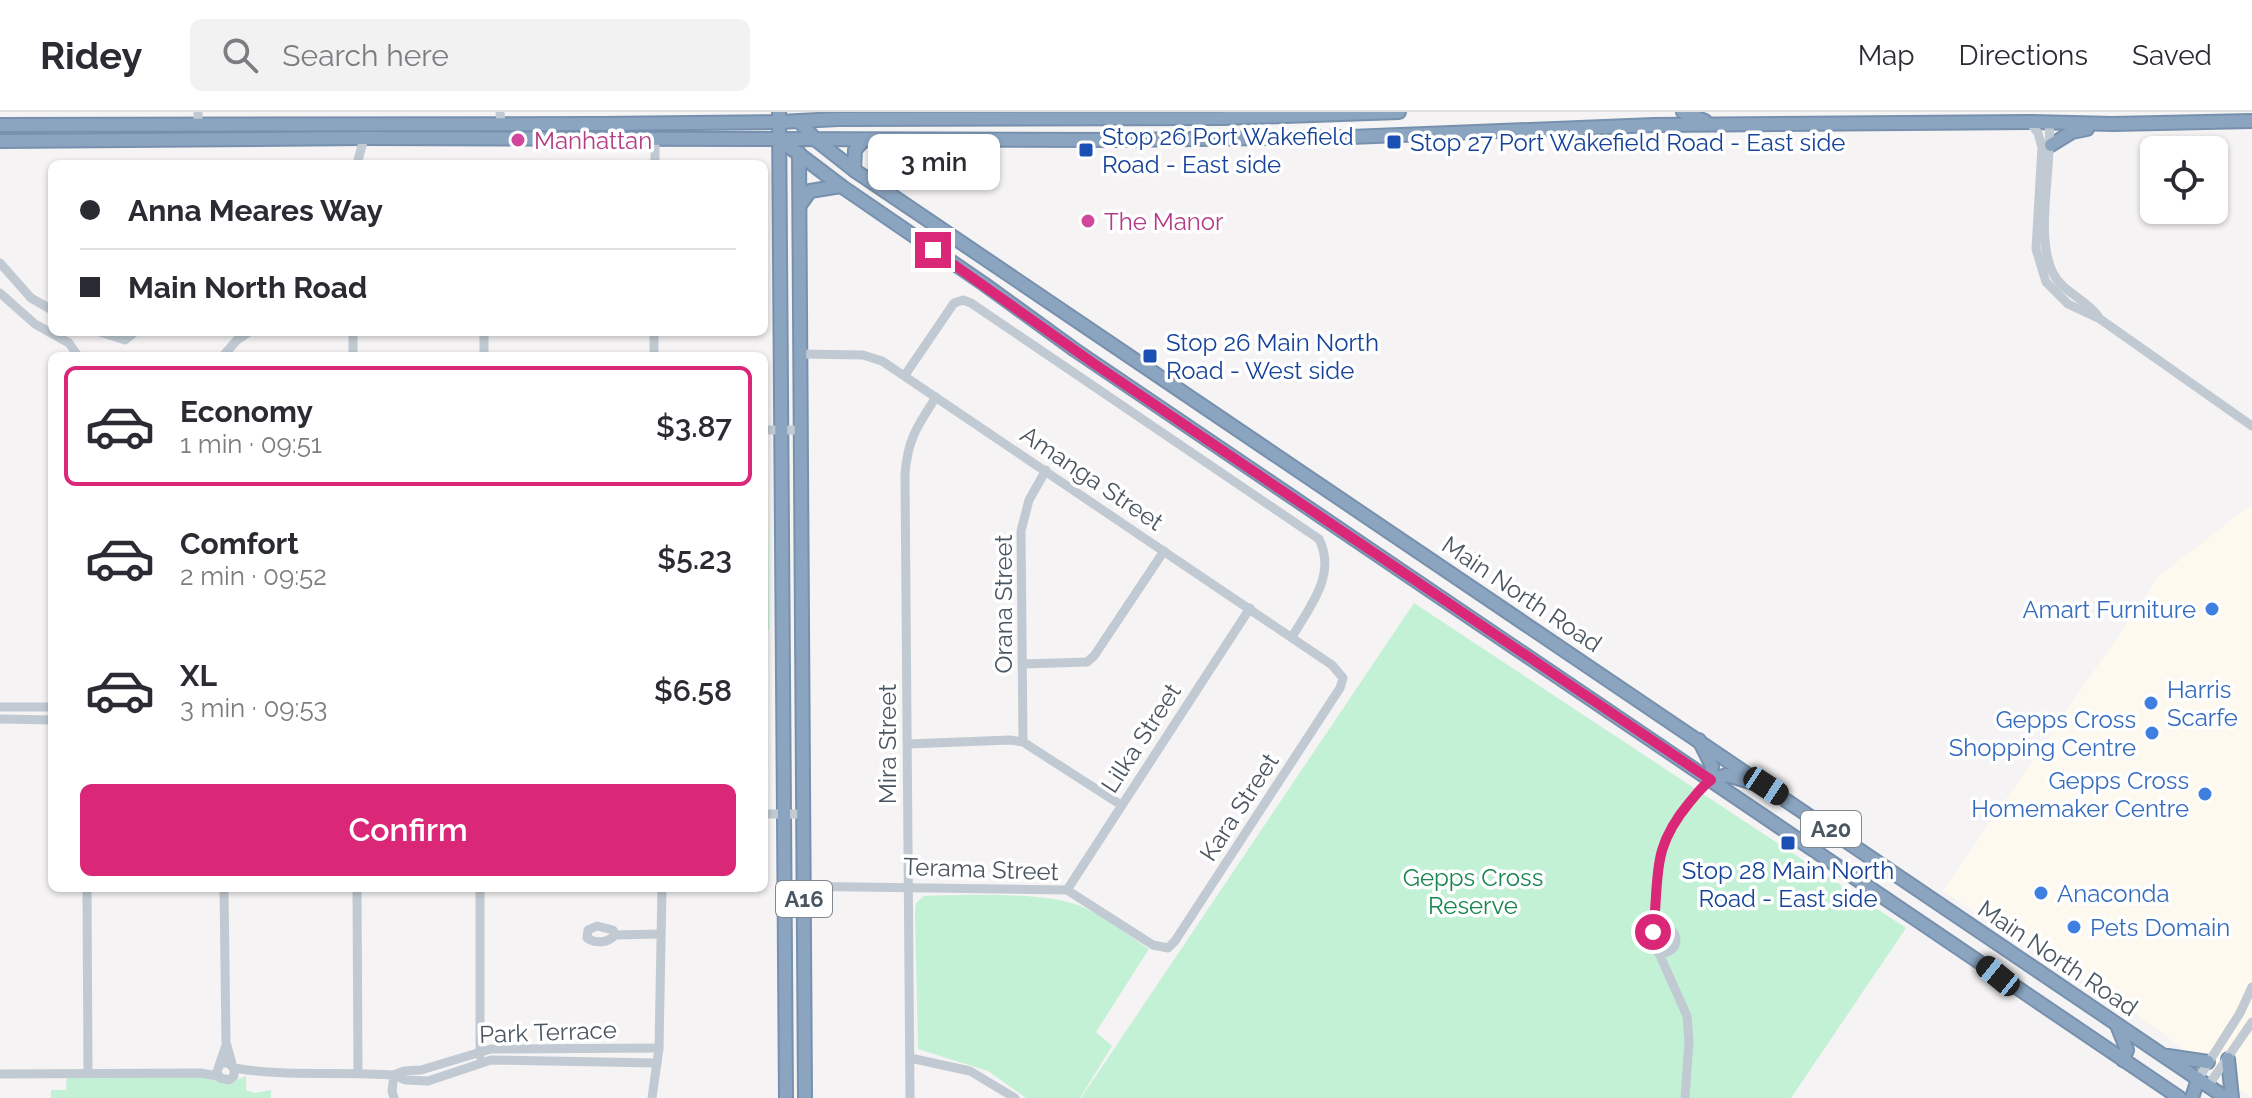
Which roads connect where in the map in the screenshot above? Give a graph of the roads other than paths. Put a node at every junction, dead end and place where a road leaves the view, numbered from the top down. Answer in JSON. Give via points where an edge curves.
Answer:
{"nodes":[{"id":1,"x":1399,"y":112,"type":"edge"},
{"id":2,"x":1670,"y":112,"type":"edge"},
{"id":3,"x":1683,"y":112,"type":"edge"},
{"id":4,"x":1350,"y":114,"type":"edge"},
{"id":5,"x":2252,"y":114,"type":"edge"},
{"id":6,"x":833,"y":115,"type":"edge"},
{"id":7,"x":799,"y":116,"type":"edge"},
{"id":8,"x":779,"y":117,"type":"edge"},
{"id":9,"x":2046,"y":117,"type":"edge"},
{"id":10,"x":198,"y":118,"type":"edge"},
{"id":11,"x":1034,"y":118,"type":"junction"},
{"id":12,"x":2252,"y":121,"type":"edge"},
{"id":13,"x":2030,"y":122,"type":"junction"},
{"id":14,"x":364,"y":123,"type":"junction"},
{"id":15,"x":2201,"y":123,"type":"junction"},
{"id":16,"x":1715,"y":124,"type":"junction"},
{"id":17,"x":2113,"y":124,"type":"junction"},
{"id":18,"x":0,"y":125,"type":"edge"},
{"id":19,"x":110,"y":125,"type":"junction"},
{"id":20,"x":501,"y":125,"type":"edge"},
{"id":21,"x":1654,"y":125,"type":"junction"},
{"id":22,"x":1350,"y":137,"type":"junction"},
{"id":23,"x":364,"y":138,"type":"junction"},
{"id":24,"x":655,"y":138,"type":"junction"},
{"id":25,"x":198,"y":139,"type":"junction"},
{"id":26,"x":779,"y":139,"type":"junction"},
{"id":27,"x":153,"y":140,"type":"junction"},
{"id":28,"x":799,"y":140,"type":"junction"},
{"id":29,"x":816,"y":140,"type":"junction"},
{"id":30,"x":864,"y":140,"type":"junction"},
{"id":31,"x":0,"y":141,"type":"edge"},
{"id":32,"x":1033,"y":141,"type":"junction"},
{"id":33,"x":2051,"y":145,"type":"junction"},
{"id":34,"x":799,"y":156,"type":"junction"},
{"id":35,"x":358,"y":160,"type":"edge"},
{"id":36,"x":655,"y":160,"type":"edge"},
{"id":37,"x":854,"y":170,"type":"junction"},
{"id":38,"x":841,"y":186,"type":"junction"},
{"id":39,"x":799,"y":207,"type":"junction"},
{"id":40,"x":0,"y":263,"type":"edge"},
{"id":41,"x":996,"y":266,"type":"junction"},
{"id":42,"x":984,"y":284,"type":"junction"},
{"id":43,"x":0,"y":293,"type":"edge"},
{"id":44,"x":48,"y":308,"type":"edge"},
{"id":45,"x":2100,"y":319,"type":"junction"},
{"id":46,"x":48,"y":331,"type":"edge"},
{"id":47,"x":56,"y":336,"type":"edge"},
{"id":48,"x":780,"y":341,"type":"junction"},
{"id":49,"x":75,"y":352,"type":"edge"},
{"id":50,"x":801,"y":354,"type":"junction"},
{"id":51,"x":780,"y":369,"type":"junction"},
{"id":52,"x":905,"y":375,"type":"junction"},
{"id":53,"x":936,"y":397,"type":"junction"},
{"id":54,"x":2252,"y":426,"type":"edge"},
{"id":55,"x":768,"y":430,"type":"edge"},
{"id":56,"x":781,"y":430,"type":"junction"},
{"id":57,"x":800,"y":430,"type":"junction"},
{"id":58,"x":1046,"y":470,"type":"junction"},
{"id":59,"x":1164,"y":551,"type":"junction"},
{"id":60,"x":1250,"y":608,"type":"junction"},
{"id":61,"x":1292,"y":637,"type":"junction"},
{"id":62,"x":1023,"y":664,"type":"junction"},
{"id":63,"x":1343,"y":678,"type":"joint"},
{"id":64,"x":0,"y":707,"type":"edge"},
{"id":65,"x":48,"y":707,"type":"edge"},
{"id":66,"x":0,"y":719,"type":"edge"},
{"id":67,"x":48,"y":720,"type":"edge"},
{"id":68,"x":1699,"y":740,"type":"junction"},
{"id":69,"x":1023,"y":742,"type":"junction"},
{"id":70,"x":908,"y":744,"type":"junction"},
{"id":71,"x":1711,"y":780,"type":"junction"},
{"id":72,"x":1766,"y":786,"type":"junction"},
{"id":73,"x":1121,"y":805,"type":"junction"},
{"id":74,"x":768,"y":814,"type":"edge"},
{"id":75,"x":783,"y":814,"type":"junction"},
{"id":76,"x":803,"y":814,"type":"junction"},
{"id":77,"x":784,"y":886,"type":"junction"},
{"id":78,"x":803,"y":886,"type":"junction"},
{"id":79,"x":908,"y":887,"type":"junction"},
{"id":80,"x":1067,"y":890,"type":"junction"},
{"id":81,"x":87,"y":892,"type":"edge"},
{"id":82,"x":224,"y":892,"type":"edge"},
{"id":83,"x":357,"y":892,"type":"edge"},
{"id":84,"x":480,"y":892,"type":"edge"},
{"id":85,"x":662,"y":892,"type":"edge"},
{"id":86,"x":1656,"y":909,"type":"junction"},
{"id":87,"x":1666,"y":927,"type":"junction"},
{"id":88,"x":1653,"y":932,"type":"junction"},
{"id":89,"x":661,"y":934,"type":"junction"},
{"id":90,"x":615,"y":935,"type":"dead end"},
{"id":91,"x":1160,"y":948,"type":"joint"},
{"id":92,"x":1663,"y":951,"type":"junction"},
{"id":93,"x":2252,"y":987,"type":"edge"},
{"id":94,"x":2252,"y":1022,"type":"edge"},
{"id":95,"x":2117,"y":1025,"type":"junction"},
{"id":96,"x":659,"y":1048,"type":"junction"},
{"id":97,"x":479,"y":1052,"type":"junction"},
{"id":98,"x":2161,"y":1055,"type":"junction"},
{"id":99,"x":910,"y":1058,"type":"junction"},
{"id":100,"x":2228,"y":1059,"type":"junction"},
{"id":101,"x":2123,"y":1060,"type":"junction"},
{"id":102,"x":2208,"y":1062,"type":"junction"},
{"id":103,"x":481,"y":1063,"type":"junction"},
{"id":104,"x":657,"y":1063,"type":"junction"},
{"id":105,"x":226,"y":1069,"type":"junction"},
{"id":106,"x":358,"y":1072,"type":"junction"},
{"id":107,"x":88,"y":1073,"type":"junction"},
{"id":108,"x":0,"y":1074,"type":"edge"},
{"id":109,"x":394,"y":1075,"type":"junction"},
{"id":110,"x":2203,"y":1083,"type":"junction"},
{"id":111,"x":394,"y":1098,"type":"edge"},
{"id":112,"x":652,"y":1098,"type":"edge"},
{"id":113,"x":786,"y":1098,"type":"edge"},
{"id":114,"x":805,"y":1098,"type":"edge"},
{"id":115,"x":910,"y":1098,"type":"edge"},
{"id":116,"x":1015,"y":1098,"type":"edge"},
{"id":117,"x":1685,"y":1098,"type":"edge"},
{"id":118,"x":2180,"y":1098,"type":"edge"},
{"id":119,"x":2195,"y":1098,"type":"edge"},
{"id":120,"x":2226,"y":1098,"type":"edge"},
{"id":121,"x":2232,"y":1098,"type":"edge"}],
"edges":[{"from":1,"to":4,"type":"highway"},
{"from":2,"to":21,"type":"highway"},
{"from":3,"to":16,"type":"highway"},
{"from":4,"to":11,"type":"highway"},
{"from":4,"to":22,"type":"highway"},
{"from":5,"to":15,"type":"highway"},
{"from":6,"to":7,"type":"highway"},
{"from":6,"to":11,"type":"highway"},
{"from":7,"to":8,"type":"highway"},
{"from":7,"to":28,"type":"highway","number":"A16"},
{"from":7,"to":29,"type":"highway","name":"Main North Road","number":"A20"},
{"from":8,"to":20,"type":"highway"},
{"from":8,"to":26,"type":"highway","number":"A16"},
{"from":9,"to":13,"type":"highway"},
{"from":9,"to":17,"type":"highway"},
{"from":9,"to":33,"type":"street"},
{"from":10,"to":14,"type":"highway"},
{"from":10,"to":19,"type":"highway"},
{"from":10,"to":25,"type":"highway"},
{"from":11,"to":32,"type":"highway"},
{"from":12,"to":15,"type":"highway"},
{"from":13,"to":16,"type":"highway"},
{"from":13,"to":45,"type":"street","via":[[2042,147],[2039,264],[2046,282],[2068,304]]},
{"from":14,"to":20,"type":"highway"},
{"from":14,"to":23,"type":"highway"},
{"from":15,"to":17,"type":"highway"},
{"from":16,"to":21,"type":"highway"},
{"from":17,"to":33,"type":"highway","via":[[2076,131]]},
{"from":18,"to":19,"type":"highway"},
{"from":19,"to":27,"type":"highway","via":[[142,131]]},
{"from":20,"to":23,"type":"highway"},
{"from":20,"to":24,"type":"highway"},
{"from":21,"to":22,"type":"highway"},
{"from":22,"to":32,"type":"highway"},
{"from":23,"to":25,"type":"highway"},
{"from":23,"to":35,"type":"street"},
{"from":24,"to":26,"type":"highway"},
{"from":24,"to":36,"type":"street"},
{"from":25,"to":27,"type":"highway"},
{"from":26,"to":28,"type":"highway"},
{"from":26,"to":34,"type":"highway","name":"Main North Road","number":"A20"},
{"from":26,"to":48,"type":"highway","number":"A16"},
{"from":27,"to":31,"type":"highway"},
{"from":28,"to":29,"type":"highway"},
{"from":28,"to":34,"type":"highway","number":"A16"},
{"from":29,"to":30,"type":"highway"},
{"from":29,"to":37,"type":"highway","name":"Main North Road","number":"A20"},
{"from":30,"to":32,"type":"highway"},
{"from":30,"to":37,"type":"highway","via":[[855,150]]},
{"from":33,"to":45,"type":"street","via":[[2047,258],[2054,276]]},
{"from":34,"to":38,"type":"highway","name":"Main North Road","number":"A20"},
{"from":34,"to":39,"type":"highway","number":"A16"},
{"from":37,"to":41,"type":"highway","name":"Main North Road","number":"A20"},
{"from":38,"to":39,"type":"highway","via":[[810,191]]},
{"from":38,"to":42,"type":"highway","name":"Main North Road","number":"A20"},
{"from":39,"to":50,"type":"highway","number":"A16"},
{"from":40,"to":44,"type":"street","via":[[31,298]]},
{"from":41,"to":42,"type":"highway"},
{"from":41,"to":68,"type":"highway","name":"Main North Road","number":"A20"},
{"from":42,"to":71,"type":"highway","name":"Main North Road","number":"A20"},
{"from":43,"to":46,"type":"street"},
{"from":45,"to":54,"type":"street"},
{"from":47,"to":49,"type":"street"},
{"from":48,"to":50,"type":"highway"},
{"from":48,"to":51,"type":"highway","number":"A16"},
{"from":50,"to":51,"type":"highway"},
{"from":50,"to":52,"type":"street","name":"Amanga Street","via":[[863,355]]},
{"from":50,"to":57,"type":"highway","number":"A16"},
{"from":51,"to":56,"type":"highway","number":"A16"},
{"from":52,"to":53,"type":"street","name":"Amanga Street"},
{"from":52,"to":61,"type":"street","via":[[954,303],[963,300],[1319,539],[1326,571]]},
{"from":53,"to":58,"type":"street","name":"Amanga Street"},
{"from":53,"to":70,"type":"street","name":"Mira Street","via":[[907,449]]},
{"from":55,"to":56,"type":"street"},
{"from":56,"to":57,"type":"street"},
{"from":56,"to":75,"type":"highway","number":"A16"},
{"from":57,"to":76,"type":"highway","number":"A16"},
{"from":58,"to":59,"type":"street","name":"Amanga Street"},
{"from":58,"to":62,"type":"street","name":"Orana Street","via":[[1029,500],[1021,531]]},
{"from":59,"to":60,"type":"street","name":"Amanga Street"},
{"from":59,"to":62,"type":"street","via":[[1087,662]]},
{"from":60,"to":61,"type":"street","name":"Amanga Street"},
{"from":60,"to":73,"type":"street","name":"Lilka Street"},
{"from":61,"to":63,"type":"street","name":"Amanga Street"},
{"from":62,"to":69,"type":"street","name":"Orana Street"},
{"from":63,"to":91,"type":"street","name":"Kara Street","via":[[1175,941]]},
{"from":64,"to":65,"type":"street"},
{"from":66,"to":67,"type":"street"},
{"from":68,"to":71,"type":"highway","via":[[1712,766]]},
{"from":68,"to":72,"type":"highway","name":"Main North Road","number":"A20"},
{"from":69,"to":70,"type":"street"},
{"from":69,"to":73,"type":"street"},
{"from":70,"to":79,"type":"street","name":"Mira Street"},
{"from":71,"to":72,"type":"highway","via":[[1727,775]]},
{"from":71,"to":86,"type":"street","via":[[1663,842]]},
{"from":71,"to":101,"type":"highway","name":"Main North Road","number":"A20"},
{"from":72,"to":95,"type":"highway","name":"Main North Road","number":"A20"},
{"from":73,"to":80,"type":"street","name":"Lilka Street"},
{"from":74,"to":75,"type":"street"},
{"from":75,"to":76,"type":"street"},
{"from":75,"to":77,"type":"highway","number":"A16"},
{"from":76,"to":78,"type":"highway","number":"A16"},
{"from":77,"to":78,"type":"street","name":"Terama Street"},
{"from":77,"to":113,"type":"highway","number":"A16"},
{"from":78,"to":79,"type":"street","name":"Terama Street"},
{"from":78,"to":114,"type":"highway","number":"A16"},
{"from":79,"to":80,"type":"street","name":"Terama Street"},
{"from":79,"to":99,"type":"street","name":"Mira Street"},
{"from":80,"to":91,"type":"street","name":"Terama Street"},
{"from":81,"to":107,"type":"street"},
{"from":82,"to":105,"type":"street"},
{"from":83,"to":106,"type":"street"},
{"from":84,"to":97,"type":"street"},
{"from":85,"to":89,"type":"street"},
{"from":86,"to":87,"type":"street"},
{"from":86,"to":88,"type":"street"},
{"from":87,"to":88,"type":"street"},
{"from":87,"to":92,"type":"street","via":[[1675,939],[1674,946]]},
{"from":88,"to":92,"type":"street","via":[[1650,942]]},
{"from":89,"to":90,"type":"street"},
{"from":89,"to":96,"type":"street"},
{"from":92,"to":117,"type":"street","via":[[1665,972],[1687,1016]]},
{"from":93,"to":102,"type":"street"},
{"from":94,"to":100,"type":"street"},
{"from":95,"to":98,"type":"highway","name":"Main North Road","number":"A20"},
{"from":95,"to":101,"type":"highway","via":[[2127,1050]]},
{"from":96,"to":97,"type":"street","name":"Park Terrace"},
{"from":96,"to":104,"type":"street"},
{"from":97,"to":103,"type":"street"},
{"from":97,"to":109,"type":"street","name":"Park Terrace"},
{"from":98,"to":102,"type":"highway"},
{"from":98,"to":110,"type":"highway","name":"Main North Road","number":"A20"},
{"from":99,"to":115,"type":"street","name":"Mira Street"},
{"from":99,"to":116,"type":"street","via":[[970,1071]]},
{"from":100,"to":110,"type":"street"},
{"from":100,"to":121,"type":"highway"},
{"from":101,"to":118,"type":"highway","name":"Main North Road","number":"A20"},
{"from":102,"to":110,"type":"street"},
{"from":103,"to":104,"type":"street","name":"Park Terrace"},
{"from":103,"to":109,"type":"street","name":"Park Terrace","via":[[428,1081]]},
{"from":104,"to":112,"type":"street"},
{"from":105,"to":106,"type":"street","name":"Park Terrace"},
{"from":105,"to":107,"type":"street","name":"Park Terrace"},
{"from":106,"to":109,"type":"street","name":"Park Terrace"},
{"from":107,"to":108,"type":"street","name":"Park Terrace"},
{"from":109,"to":111,"type":"street"},
{"from":110,"to":119,"type":"highway"},
{"from":110,"to":120,"type":"highway","name":"Main North Road","number":"A20"}]}
